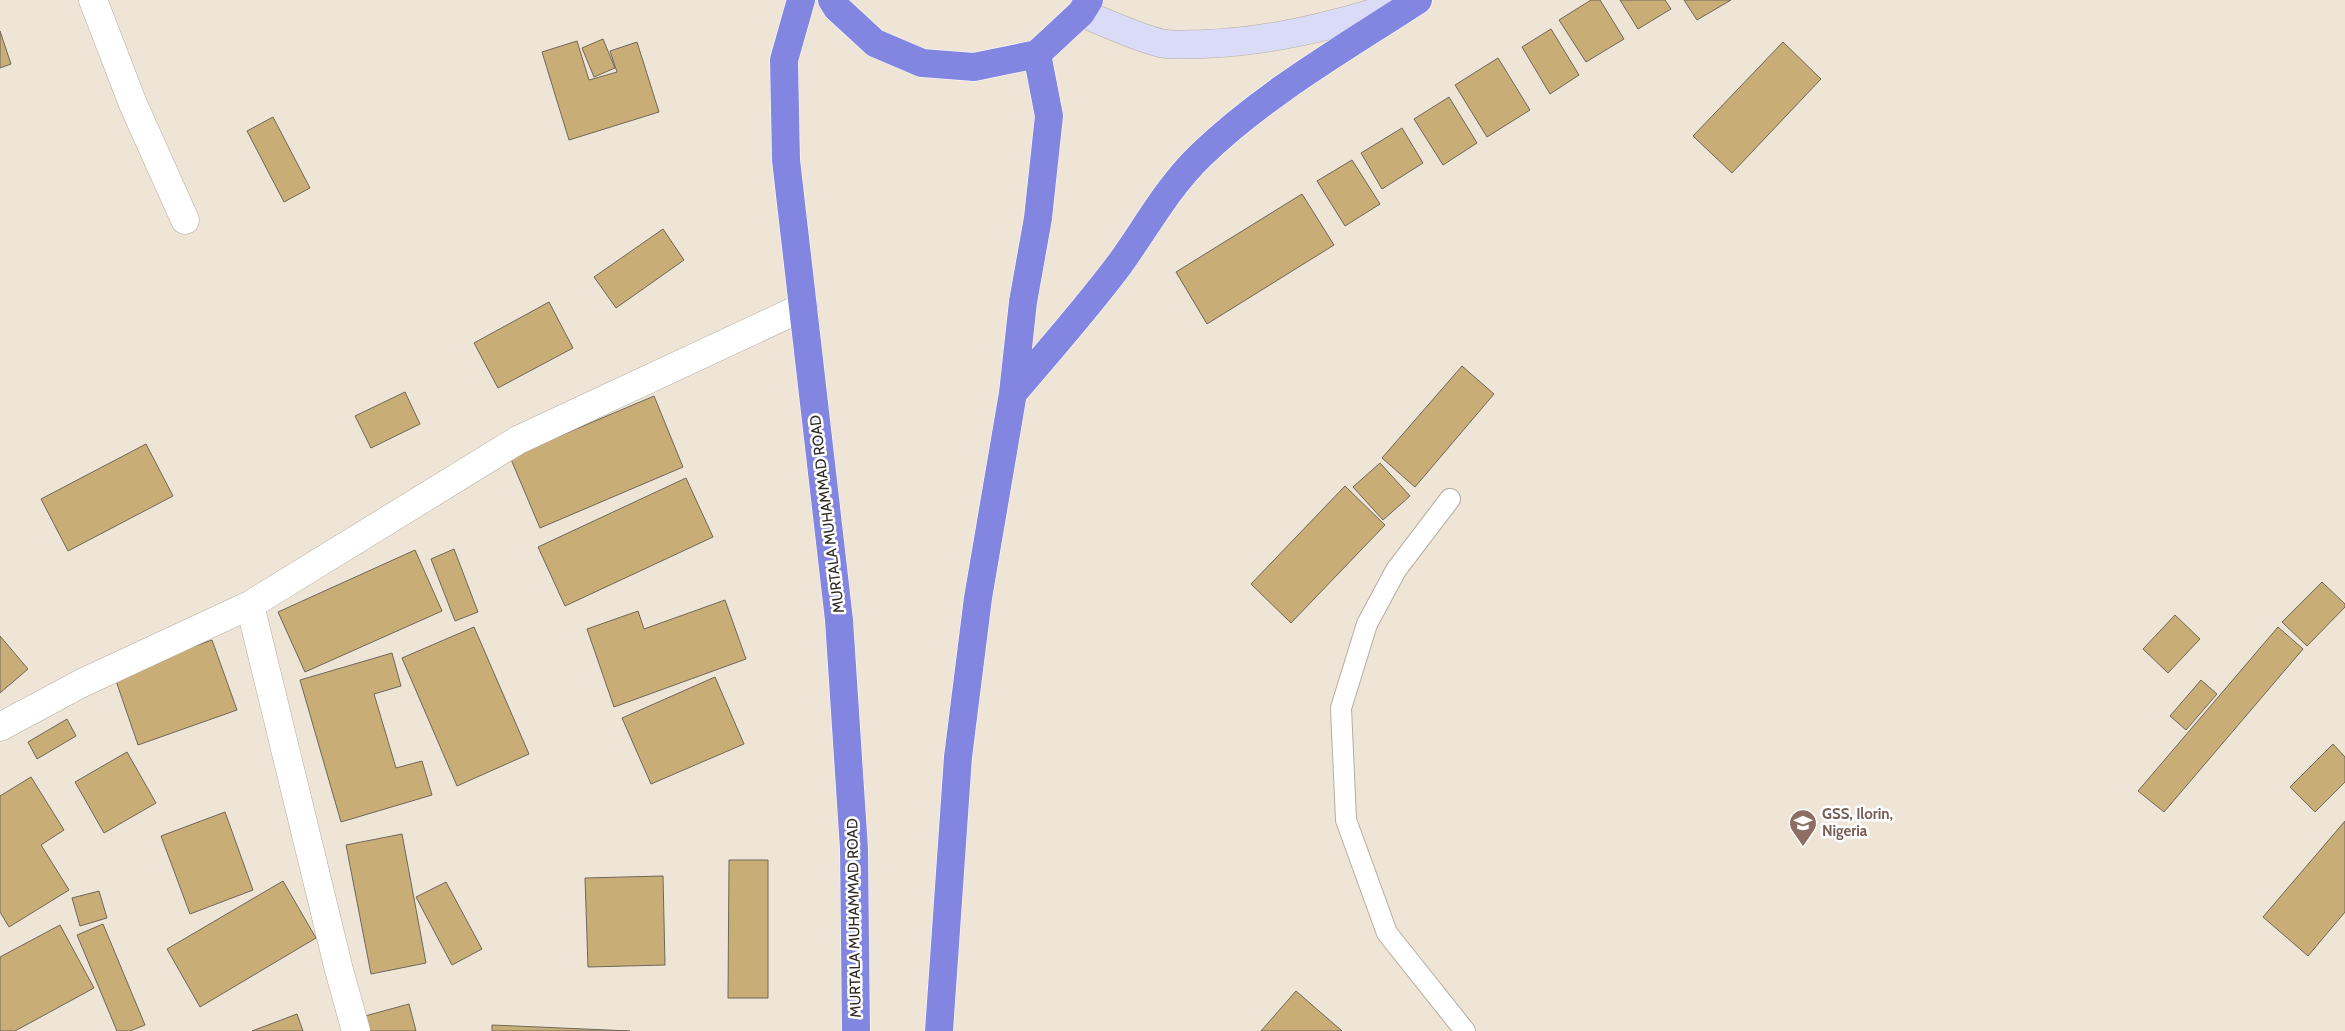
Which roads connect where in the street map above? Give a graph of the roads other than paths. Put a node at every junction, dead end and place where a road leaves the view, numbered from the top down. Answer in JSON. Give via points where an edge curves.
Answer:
{"nodes":[{"id":1,"x":93,"y":0,"type":"edge"},
{"id":2,"x":801,"y":0,"type":"edge"},
{"id":3,"x":832,"y":0,"type":"edge"},
{"id":4,"x":1416,"y":0,"type":"edge"},
{"id":5,"x":1085,"y":6,"type":"edge"},
{"id":6,"x":1037,"y":54,"type":"junction"},
{"id":7,"x":185,"y":220,"type":"dead end"},
{"id":8,"x":803,"y":307,"type":"junction"},
{"id":9,"x":1013,"y":393,"type":"junction"},
{"id":10,"x":1450,"y":499,"type":"dead end"},
{"id":11,"x":250,"y":605,"type":"junction"},
{"id":12,"x":0,"y":727,"type":"edge"},
{"id":13,"x":356,"y":1031,"type":"edge"},
{"id":14,"x":856,"y":1031,"type":"edge"},
{"id":15,"x":939,"y":1031,"type":"edge"},
{"id":16,"x":1465,"y":1031,"type":"edge"}],
"edges":[{"from":1,"to":7,"type":"street","via":[[133,104]]},
{"from":2,"to":8,"type":"highway","name":"MURTALA MUHAMMAD ROAD","via":[[784,60],[786,160]]},
{"from":3,"to":6,"type":"highway","via":[[875,43],[922,63],[974,67]]},
{"from":4,"to":5,"type":"street","via":[[1349,21],[1231,43],[1161,43]]},
{"from":4,"to":9,"type":"highway","via":[[1263,102],[1199,156],[1159,203],[1098,293]]},
{"from":5,"to":6,"type":"highway"},
{"from":6,"to":9,"type":"highway","via":[[1049,116]]},
{"from":8,"to":11,"type":"street","via":[[518,440]]},
{"from":8,"to":14,"type":"highway","name":"MURTALA MUHAMMAD ROAD","via":[[840,630],[854,849]]},
{"from":9,"to":15,"type":"highway","via":[[978,598],[958,757]]},
{"from":10,"to":16,"type":"lane","via":[[1396,570],[1367,624],[1341,708],[1346,820],[1387,933]]},
{"from":11,"to":12,"type":"street","via":[[82,683]]},
{"from":11,"to":13,"type":"street"}]}
